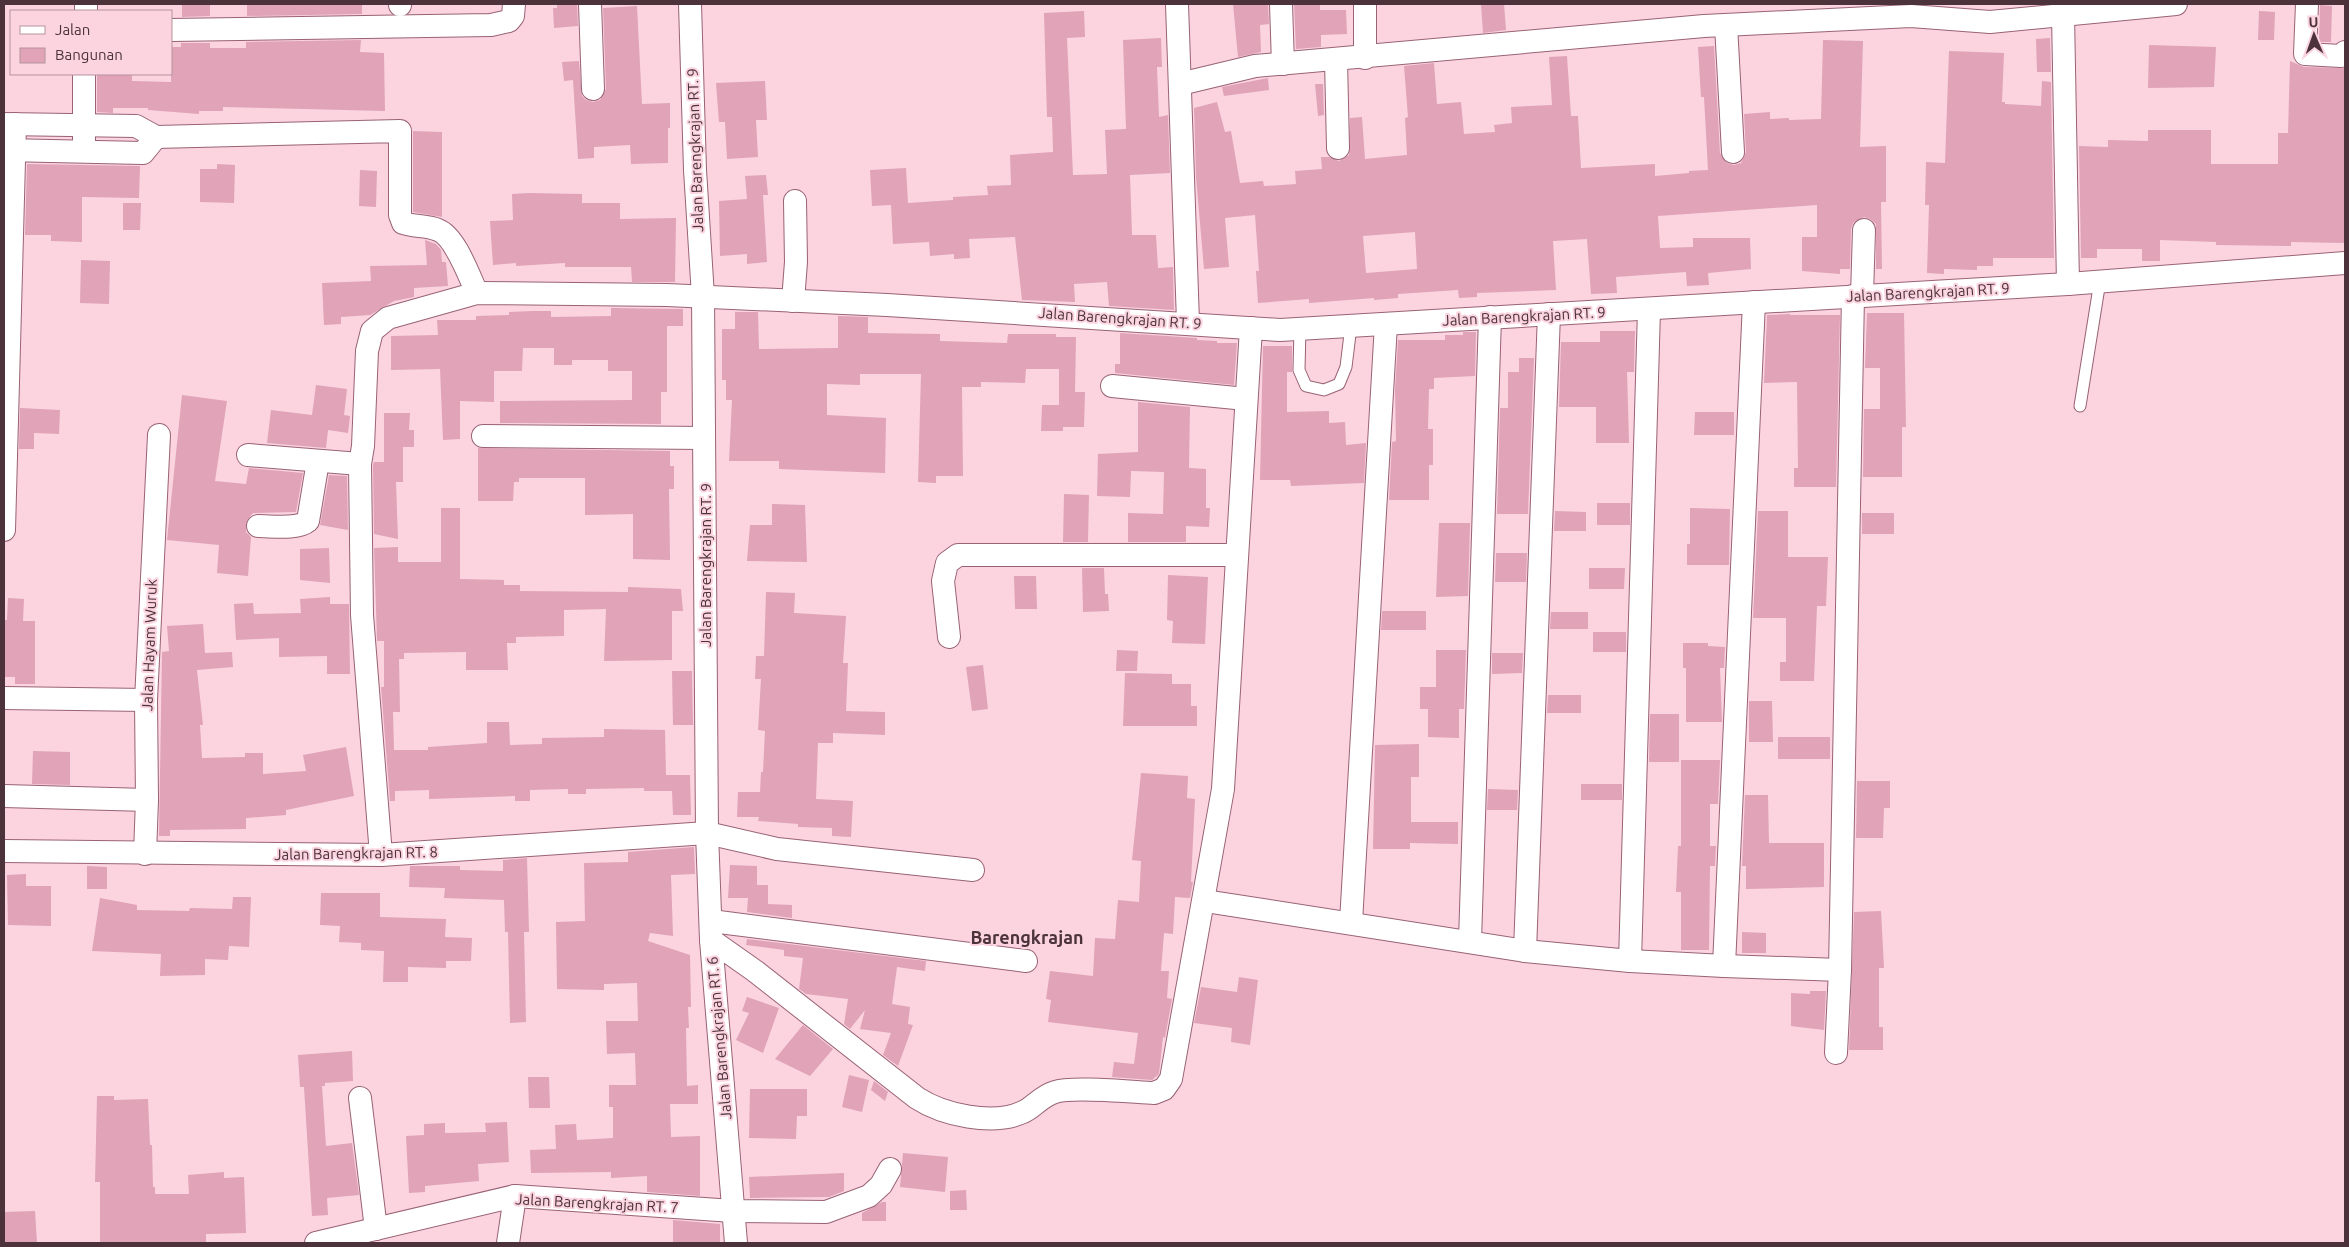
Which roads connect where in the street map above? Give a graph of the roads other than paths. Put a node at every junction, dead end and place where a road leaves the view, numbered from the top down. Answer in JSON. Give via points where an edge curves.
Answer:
{"nodes":[{"id":1,"x":514,"y":4,"type":"edge"},
{"id":2,"x":590,"y":4,"type":"edge"},
{"id":3,"x":690,"y":4,"type":"edge"},
{"id":4,"x":1177,"y":4,"type":"edge"},
{"id":5,"x":1281,"y":4,"type":"edge"},
{"id":6,"x":1365,"y":4,"type":"edge"},
{"id":7,"x":2176,"y":4,"type":"edge"},
{"id":8,"x":2307,"y":4,"type":"edge"},
{"id":9,"x":2119,"y":6,"type":"edge"},
{"id":10,"x":1911,"y":10,"type":"edge"},
{"id":11,"x":1816,"y":12,"type":"edge"},
{"id":12,"x":2015,"y":12,"type":"edge"},
{"id":13,"x":2063,"y":14,"type":"junction"},
{"id":14,"x":1726,"y":25,"type":"junction"},
{"id":15,"x":172,"y":30,"type":"edge"},
{"id":16,"x":2345,"y":52,"type":"edge"},
{"id":17,"x":1365,"y":58,"type":"junction"},
{"id":18,"x":1336,"y":60,"type":"junction"},
{"id":19,"x":1283,"y":64,"type":"junction"},
{"id":20,"x":84,"y":75,"type":"edge"},
{"id":21,"x":1180,"y":84,"type":"junction"},
{"id":22,"x":592,"y":90,"type":"dead end"},
{"id":23,"x":9,"y":124,"type":"edge"},
{"id":24,"x":84,"y":125,"type":"junction"},
{"id":25,"x":156,"y":137,"type":"junction"},
{"id":26,"x":1338,"y":148,"type":"dead end"},
{"id":27,"x":9,"y":150,"type":"edge"},
{"id":28,"x":85,"y":152,"type":"junction"},
{"id":29,"x":1733,"y":152,"type":"dead end"},
{"id":30,"x":795,"y":201,"type":"dead end"},
{"id":31,"x":1864,"y":230,"type":"dead end"},
{"id":32,"x":8,"y":253,"type":"edge"},
{"id":33,"x":2345,"y":263,"type":"edge"},
{"id":34,"x":2100,"y":281,"type":"junction"},
{"id":35,"x":2068,"y":284,"type":"junction"},
{"id":36,"x":477,"y":293,"type":"junction"},
{"id":37,"x":703,"y":296,"type":"junction"},
{"id":38,"x":1857,"y":296,"type":"junction"},
{"id":39,"x":794,"y":301,"type":"junction"},
{"id":40,"x":1754,"y":302,"type":"junction"},
{"id":41,"x":1649,"y":310,"type":"junction"},
{"id":42,"x":1550,"y":314,"type":"junction"},
{"id":43,"x":1490,"y":317,"type":"junction"},
{"id":44,"x":1188,"y":322,"type":"junction"},
{"id":45,"x":1386,"y":324,"type":"junction"},
{"id":46,"x":1351,"y":326,"type":"junction"},
{"id":47,"x":1251,"y":328,"type":"junction"},
{"id":48,"x":1300,"y":328,"type":"junction"},
{"id":49,"x":6,"y":358,"type":"edge"},
{"id":50,"x":1112,"y":386,"type":"dead end"},
{"id":51,"x":1246,"y":400,"type":"junction"},
{"id":52,"x":2080,"y":406,"type":"dead end"},
{"id":53,"x":159,"y":436,"type":"dead end"},
{"id":54,"x":483,"y":436,"type":"dead end"},
{"id":55,"x":704,"y":438,"type":"junction"},
{"id":56,"x":248,"y":455,"type":"dead end"},
{"id":57,"x":318,"y":461,"type":"junction"},
{"id":58,"x":360,"y":464,"type":"junction"},
{"id":59,"x":5,"y":465,"type":"edge"},
{"id":60,"x":258,"y":526,"type":"dead end"},
{"id":61,"x":4,"y":530,"type":"edge"},
{"id":62,"x":1236,"y":554,"type":"junction"},
{"id":63,"x":949,"y":637,"type":"dead end"},
{"id":64,"x":4,"y":698,"type":"edge"},
{"id":65,"x":146,"y":700,"type":"junction"},
{"id":66,"x":4,"y":796,"type":"edge"},
{"id":67,"x":147,"y":800,"type":"junction"},
{"id":68,"x":707,"y":833,"type":"junction"},
{"id":69,"x":4,"y":851,"type":"edge"},
{"id":70,"x":145,"y":854,"type":"junction"},
{"id":71,"x":381,"y":855,"type":"junction"},
{"id":72,"x":974,"y":870,"type":"dead end"},
{"id":73,"x":1204,"y":901,"type":"junction"},
{"id":74,"x":1351,"y":922,"type":"junction"},
{"id":75,"x":711,"y":930,"type":"junction"},
{"id":76,"x":1470,"y":941,"type":"junction"},
{"id":77,"x":1525,"y":951,"type":"junction"},
{"id":78,"x":1026,"y":961,"type":"dead end"},
{"id":79,"x":1630,"y":961,"type":"junction"},
{"id":80,"x":1724,"y":966,"type":"junction"},
{"id":81,"x":1840,"y":970,"type":"junction"},
{"id":82,"x":1836,"y":1053,"type":"dead end"},
{"id":83,"x":360,"y":1098,"type":"dead end"},
{"id":84,"x":890,"y":1169,"type":"dead end"},
{"id":85,"x":515,"y":1196,"type":"junction"},
{"id":86,"x":733,"y":1211,"type":"junction"},
{"id":87,"x":376,"y":1228,"type":"junction"},
{"id":88,"x":316,"y":1243,"type":"edge"},
{"id":89,"x":508,"y":1243,"type":"edge"},
{"id":90,"x":736,"y":1243,"type":"edge"}],
"edges":[{"from":1,"to":15,"type":"street","via":[[509,21],[491,25]]},
{"from":2,"to":22,"type":"street"},
{"from":3,"to":37,"type":"street","name":"Jalan Barengkrajan RT. 9"},
{"from":4,"to":21,"type":"street"},
{"from":5,"to":19,"type":"street"},
{"from":6,"to":17,"type":"street"},
{"from":7,"to":9,"type":"street"},
{"from":8,"to":16,"type":"street","via":[[2305,54],[2341,56]]},
{"from":9,"to":13,"type":"street"},
{"from":10,"to":11,"type":"street"},
{"from":10,"to":12,"type":"street","via":[[1965,21]]},
{"from":11,"to":14,"type":"street"},
{"from":12,"to":13,"type":"street"},
{"from":13,"to":35,"type":"street"},
{"from":14,"to":17,"type":"street"},
{"from":14,"to":29,"type":"street"},
{"from":17,"to":18,"type":"street"},
{"from":18,"to":19,"type":"street"},
{"from":18,"to":26,"type":"street"},
{"from":19,"to":21,"type":"street","via":[[1236,69]]},
{"from":20,"to":24,"type":"street"},
{"from":21,"to":44,"type":"street"},
{"from":23,"to":24,"type":"street"},
{"from":23,"to":27,"type":"street"},
{"from":24,"to":25,"type":"street","via":[[136,126]]},
{"from":24,"to":28,"type":"street"},
{"from":25,"to":28,"type":"street","via":[[144,153]]},
{"from":25,"to":36,"type":"street","via":[[400,131],[400,215],[403,223],[433,228],[450,238]]},
{"from":27,"to":28,"type":"street"},
{"from":27,"to":32,"type":"street"},
{"from":30,"to":39,"type":"street"},
{"from":31,"to":38,"type":"street"},
{"from":32,"to":49,"type":"street"},
{"from":33,"to":34,"type":"street","name":"Jalan Barengkrajan RT. 9"},
{"from":34,"to":35,"type":"street","name":"Jalan Barengkrajan RT. 9"},
{"from":34,"to":52,"type":"lane"},
{"from":35,"to":38,"type":"street","name":"Jalan Barengkrajan RT. 9"},
{"from":36,"to":37,"type":"street","name":"Jalan Barengkrajan RT. 9"},
{"from":36,"to":58,"type":"street","name":"Jalan Barengkrajan RT. 9","via":[[388,318],[372,330],[367,351]]},
{"from":37,"to":39,"type":"street","name":"Jalan Barengkrajan RT. 9"},
{"from":37,"to":55,"type":"street","name":"Jalan Barengkrajan RT. 9"},
{"from":38,"to":40,"type":"street","name":"Jalan Barengkrajan RT. 9"},
{"from":38,"to":81,"type":"street"},
{"from":39,"to":44,"type":"street","name":"Jalan Barengkrajan RT. 9"},
{"from":40,"to":41,"type":"street","name":"Jalan Barengkrajan RT. 9"},
{"from":40,"to":80,"type":"street"},
{"from":41,"to":42,"type":"street","name":"Jalan Barengkrajan RT. 9"},
{"from":41,"to":79,"type":"street"},
{"from":42,"to":43,"type":"street","name":"Jalan Barengkrajan RT. 9"},
{"from":42,"to":77,"type":"street"},
{"from":43,"to":45,"type":"street","name":"Jalan Barengkrajan RT. 9"},
{"from":43,"to":76,"type":"street"},
{"from":44,"to":47,"type":"street","name":"Jalan Barengkrajan RT. 9"},
{"from":45,"to":46,"type":"street","name":"Jalan Barengkrajan RT. 9"},
{"from":45,"to":74,"type":"street"},
{"from":46,"to":48,"type":"street","name":"Jalan Barengkrajan RT. 9"},
{"from":46,"to":48,"type":"lane","via":[[1346,367],[1339,384],[1324,390],[1306,386],[1299,370]]},
{"from":47,"to":48,"type":"street","name":"Jalan Barengkrajan RT. 9"},
{"from":47,"to":51,"type":"street"},
{"from":49,"to":59,"type":"street"},
{"from":50,"to":51,"type":"street"},
{"from":51,"to":62,"type":"street"},
{"from":53,"to":65,"type":"street","name":"Jalan Hayam Wuruk"},
{"from":54,"to":55,"type":"street"},
{"from":55,"to":68,"type":"street","name":"Jalan Barengkrajan RT. 9"},
{"from":56,"to":57,"type":"street"},
{"from":57,"to":58,"type":"street"},
{"from":57,"to":60,"type":"street","via":[[308,521],[284,526]]},
{"from":58,"to":71,"type":"street","name":"Jalan Barengkrajan RT. 9","via":[[362,615]]},
{"from":59,"to":61,"type":"street"},
{"from":62,"to":63,"type":"street","via":[[958,554],[947,563],[943,580]]},
{"from":62,"to":73,"type":"street","via":[[1223,789]]},
{"from":64,"to":65,"type":"street"},
{"from":65,"to":67,"type":"street","name":"Jalan Hayam Wuruk"},
{"from":66,"to":67,"type":"street"},
{"from":67,"to":70,"type":"street","name":"Jalan Hayam Wuruk"},
{"from":68,"to":71,"type":"street","name":"Jalan Barengkrajan RT. 8"},
{"from":68,"to":72,"type":"street","name":"Jalan Barengkrajan RT. 8","via":[[776,849]]},
{"from":68,"to":75,"type":"street","name":"Jalan Barengkrajan RT. 6"},
{"from":69,"to":70,"type":"street","name":"Jalan Barengkrajan RT. 8"},
{"from":70,"to":71,"type":"street","name":"Jalan Barengkrajan RT. 8"},
{"from":73,"to":74,"type":"street"},
{"from":73,"to":75,"type":"street","via":[[1171,1078],[1164,1089],[1154,1093],[1056,1091],[1034,1102],[1024,1112],[1012,1115],[961,1117],[929,1106],[806,1013]]},
{"from":74,"to":76,"type":"street"},
{"from":75,"to":78,"type":"street"},
{"from":75,"to":86,"type":"street","name":"Jalan Barengkrajan RT. 6"},
{"from":76,"to":77,"type":"street"},
{"from":77,"to":79,"type":"street"},
{"from":79,"to":80,"type":"street"},
{"from":80,"to":81,"type":"street"},
{"from":81,"to":82,"type":"street"},
{"from":83,"to":87,"type":"street"},
{"from":84,"to":86,"type":"street","name":"Jalan Barengkrajan RT. 7","via":[[869,1196],[838,1209],[826,1212]]},
{"from":85,"to":86,"type":"street","name":"Jalan Barengkrajan RT. 7"},
{"from":85,"to":87,"type":"street","name":"Jalan Barengkrajan RT. 7"},
{"from":85,"to":89,"type":"street"},
{"from":86,"to":90,"type":"street","name":"Jalan Barengkrajan RT. 6"},
{"from":87,"to":88,"type":"street","name":"Jalan Barengkrajan RT. 7"}]}
